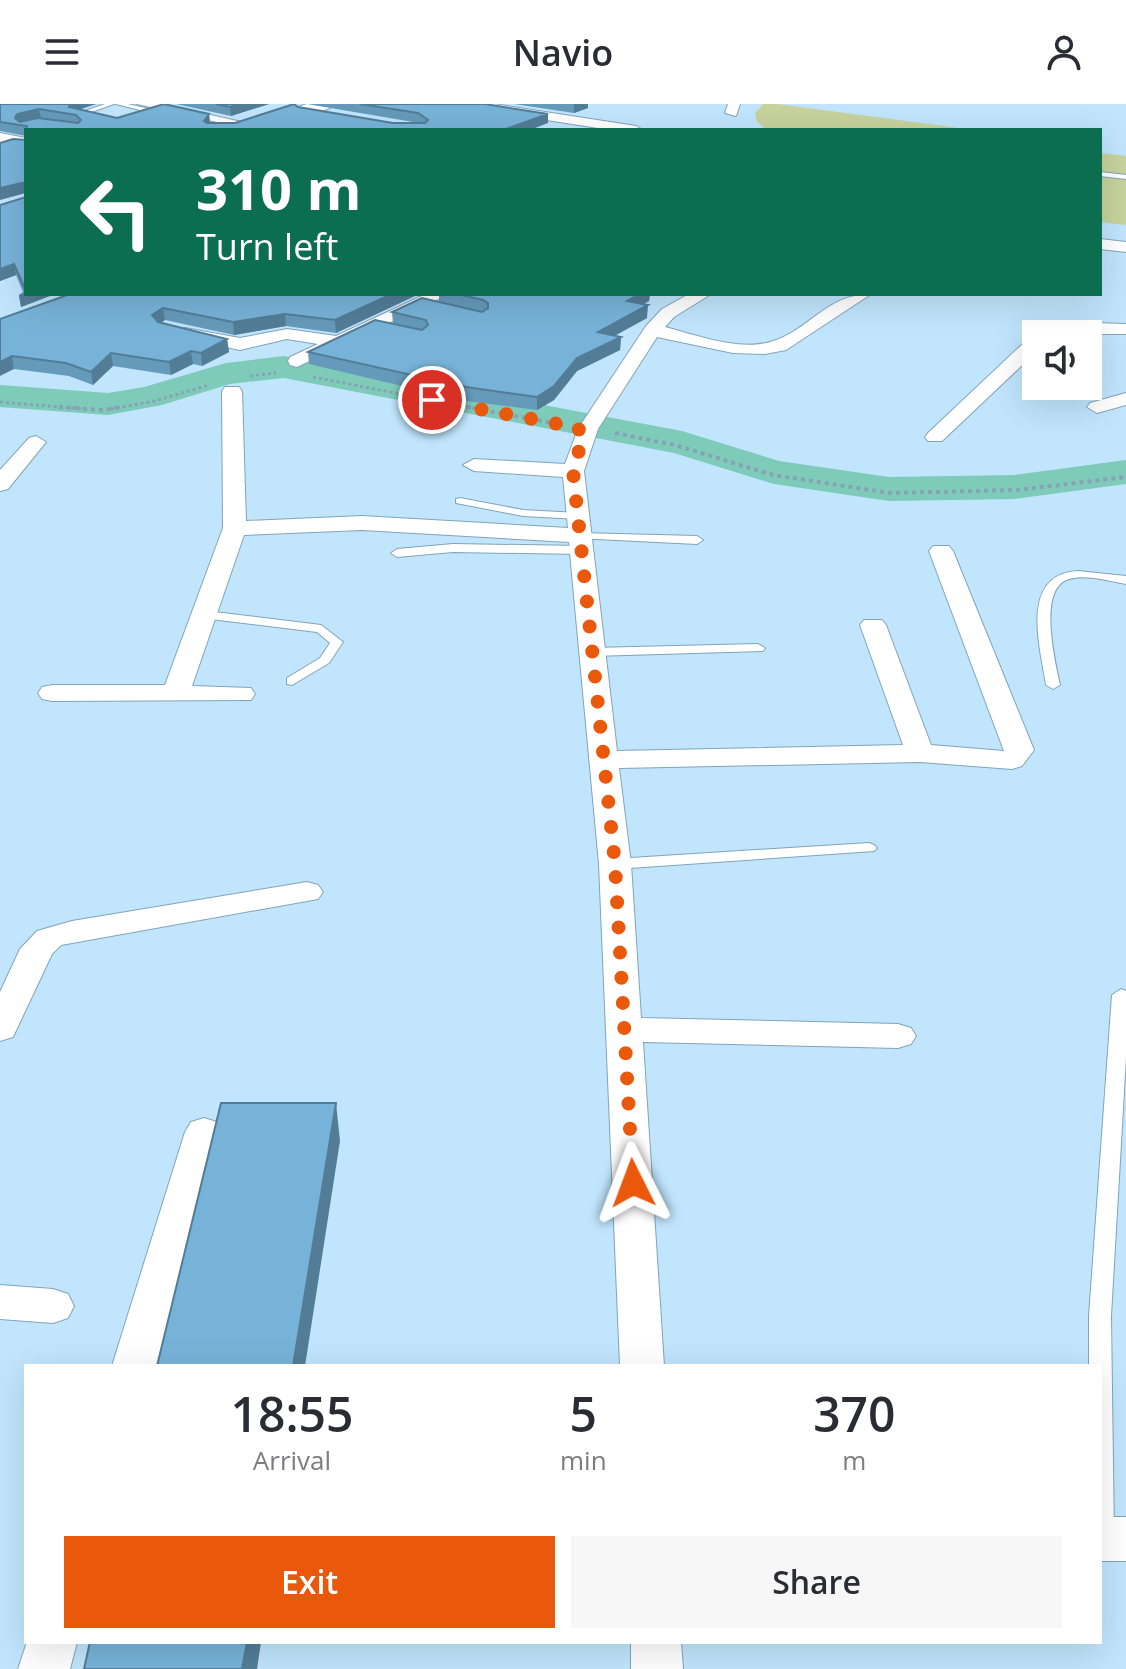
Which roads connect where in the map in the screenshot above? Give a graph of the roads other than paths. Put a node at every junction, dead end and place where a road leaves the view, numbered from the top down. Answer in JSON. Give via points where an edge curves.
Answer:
{"nodes":[{"id":1,"x":111,"y":104,"type":"edge"},
{"id":2,"x":119,"y":104,"type":"edge"},
{"id":3,"x":470,"y":104,"type":"edge"},
{"id":4,"x":169,"y":106,"type":"edge"},
{"id":5,"x":300,"y":108,"type":"edge"},
{"id":6,"x":328,"y":110,"type":"edge"},
{"id":7,"x":142,"y":111,"type":"edge"},
{"id":8,"x":89,"y":118,"type":"edge"},
{"id":9,"x":243,"y":127,"type":"edge"},
{"id":10,"x":623,"y":128,"type":"edge"},
{"id":11,"x":1102,"y":174,"type":"edge"},
{"id":12,"x":1126,"y":177,"type":"edge"},
{"id":13,"x":1102,"y":244,"type":"edge"},
{"id":14,"x":1126,"y":247,"type":"edge"},
{"id":15,"x":698,"y":296,"type":"edge"},
{"id":16,"x":859,"y":296,"type":"edge"},
{"id":17,"x":431,"y":301,"type":"edge"},
{"id":18,"x":166,"y":328,"type":"edge"},
{"id":19,"x":1102,"y":328,"type":"edge"},
{"id":20,"x":1126,"y":329,"type":"edge"},
{"id":21,"x":652,"y":330,"type":"junction"},
{"id":22,"x":338,"y":342,"type":"junction"},
{"id":23,"x":1022,"y":355,"type":"edge"},
{"id":24,"x":294,"y":369,"type":"road end"},
{"id":25,"x":233,"y":383,"type":"road end"},
{"id":26,"x":1126,"y":399,"type":"edge"},
{"id":27,"x":1097,"y":407,"type":"dead end"},
{"id":28,"x":935,"y":437,"type":"dead end"},
{"id":29,"x":36,"y":442,"type":"dead end"},
{"id":30,"x":474,"y":465,"type":"dead end"},
{"id":31,"x":573,"y":471,"type":"junction"},
{"id":32,"x":0,"y":484,"type":"edge"},
{"id":33,"x":460,"y":501,"type":"dead end"},
{"id":34,"x":235,"y":528,"type":"junction"},
{"id":35,"x":580,"y":534,"type":"junction"},
{"id":36,"x":697,"y":540,"type":"dead end"},
{"id":37,"x":941,"y":551,"type":"dead end"},
{"id":38,"x":397,"y":553,"type":"dead end"},
{"id":39,"x":1126,"y":580,"type":"edge"},
{"id":40,"x":206,"y":615,"type":"junction"},
{"id":41,"x":873,"y":625,"type":"dead end"},
{"id":42,"x":758,"y":648,"type":"dead end"},
{"id":43,"x":592,"y":652,"type":"junction"},
{"id":44,"x":292,"y":681,"type":"dead end"},
{"id":45,"x":1053,"y":685,"type":"dead end"},
{"id":46,"x":176,"y":692,"type":"junction"},
{"id":47,"x":52,"y":693,"type":"dead end"},
{"id":48,"x":241,"y":694,"type":"dead end"},
{"id":49,"x":920,"y":753,"type":"junction"},
{"id":50,"x":602,"y":760,"type":"junction"},
{"id":51,"x":869,"y":848,"type":"dead end"},
{"id":52,"x":615,"y":864,"type":"junction"},
{"id":53,"x":307,"y":892,"type":"dead end"},
{"id":54,"x":1121,"y":995,"type":"dead end"},
{"id":55,"x":0,"y":1029,"type":"edge"},
{"id":56,"x":626,"y":1030,"type":"junction"},
{"id":57,"x":898,"y":1036,"type":"dead end"},
{"id":58,"x":204,"y":1132,"type":"dead end"},
{"id":59,"x":0,"y":1302,"type":"edge"},
{"id":60,"x":53,"y":1306,"type":"dead end"},
{"id":61,"x":135,"y":1364,"type":"edge"},
{"id":62,"x":642,"y":1364,"type":"edge"},
{"id":63,"x":1102,"y":1364,"type":"edge"},
{"id":64,"x":1102,"y":1366,"type":"edge"},
{"id":65,"x":1109,"y":1539,"type":"edge"},
{"id":66,"x":51,"y":1644,"type":"edge"},
{"id":67,"x":656,"y":1644,"type":"edge"},
{"id":68,"x":44,"y":1669,"type":"edge"},
{"id":69,"x":657,"y":1669,"type":"edge"}],
"edges":[{"from":1,"to":8,"type":"lane","via":[[76,115]]},
{"from":2,"to":7,"type":"lane","via":[[158,112]]},
{"from":3,"to":10,"type":"street"},
{"from":4,"to":7,"type":"street"},
{"from":4,"to":9,"type":"street"},
{"from":5,"to":6,"type":"main road"},
{"from":5,"to":9,"type":"main road"},
{"from":11,"to":12,"type":"lane"},
{"from":13,"to":14,"type":"street"},
{"from":15,"to":21,"type":"street","via":[[668,313]]},
{"from":16,"to":21,"type":"street","via":[[779,346],[764,349]]},
{"from":17,"to":22,"type":"street","via":[[382,328]]},
{"from":18,"to":22,"type":"street","via":[[234,344],[287,334]]},
{"from":19,"to":20,"type":"street"},
{"from":21,"to":31,"type":"street","via":[[588,428]]},
{"from":22,"to":24,"type":"street"},
{"from":23,"to":28,"type":"street"},
{"from":25,"to":34,"type":"street"},
{"from":26,"to":27,"type":"street"},
{"from":29,"to":32,"type":"street"},
{"from":30,"to":31,"type":"street"},
{"from":31,"to":35,"type":"street"},
{"from":33,"to":35,"type":"lane","via":[[523,513]]},
{"from":34,"to":35,"type":"street","via":[[362,523]]},
{"from":34,"to":40,"type":"street"},
{"from":35,"to":36,"type":"lane"},
{"from":35,"to":38,"type":"lane"},
{"from":35,"to":43,"type":"street"},
{"from":37,"to":49,"type":"street","via":[[1020,750],[1012,760],[996,761]]},
{"from":39,"to":45,"type":"lane","via":[[1069,575],[1056,580],[1042,602]]},
{"from":40,"to":44,"type":"lane","via":[[313,627],[332,635],[337,642],[334,650]]},
{"from":40,"to":46,"type":"street"},
{"from":41,"to":49,"type":"street"},
{"from":42,"to":43,"type":"lane"},
{"from":43,"to":50,"type":"street"},
{"from":46,"to":47,"type":"street"},
{"from":46,"to":48,"type":"street"},
{"from":49,"to":50,"type":"street"},
{"from":50,"to":52,"type":"street"},
{"from":51,"to":52,"type":"lane"},
{"from":52,"to":56,"type":"street"},
{"from":53,"to":55,"type":"street","via":[[49,938],[37,949]]},
{"from":54,"to":63,"type":"lane","via":[[1100,1316]]},
{"from":56,"to":57,"type":"street"},
{"from":56,"to":62,"type":"street"},
{"from":58,"to":61,"type":"street"},
{"from":59,"to":60,"type":"street"},
{"from":64,"to":65,"type":"lane"},
{"from":66,"to":68,"type":"street"},
{"from":67,"to":69,"type":"street"}]}
